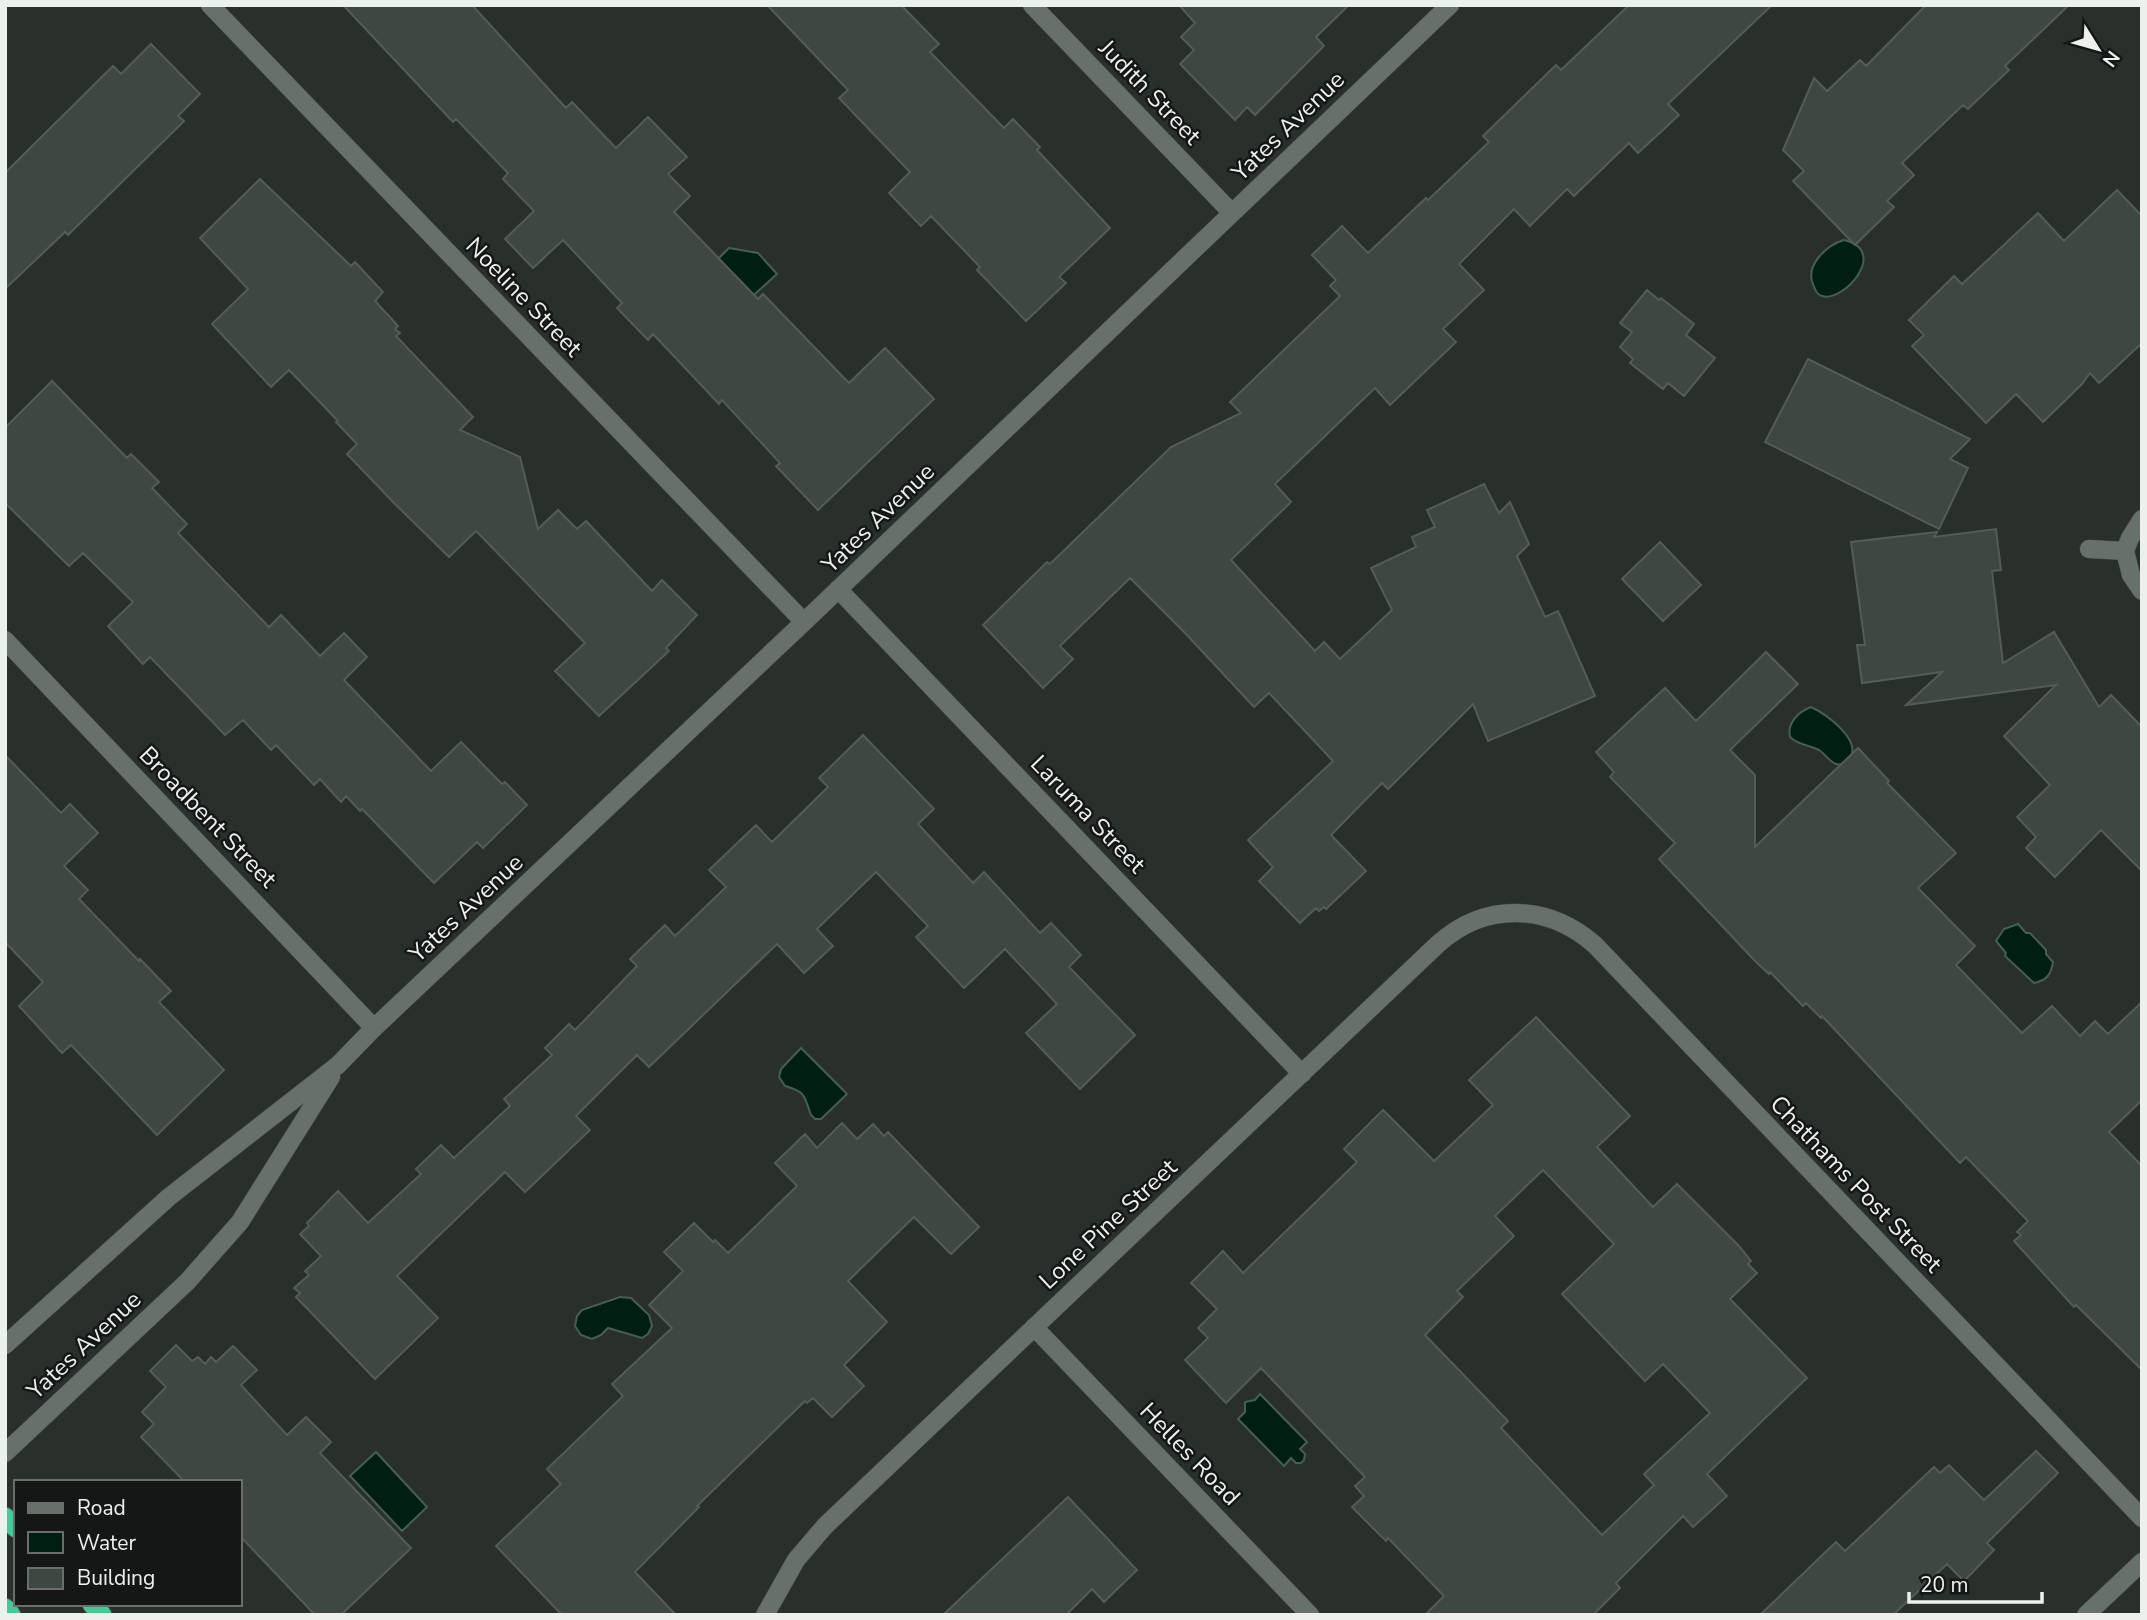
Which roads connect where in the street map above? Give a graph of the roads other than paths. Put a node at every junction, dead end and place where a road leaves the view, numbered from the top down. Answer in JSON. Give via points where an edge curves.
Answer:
{"nodes":[{"id":1,"x":210,"y":5,"type":"edge"},
{"id":2,"x":1032,"y":5,"type":"edge"},
{"id":3,"x":1450,"y":5,"type":"edge"},
{"id":4,"x":1233,"y":213,"type":"junction"},
{"id":5,"x":2142,"y":519,"type":"edge"},
{"id":6,"x":2088,"y":549,"type":"dead end"},
{"id":7,"x":2125,"y":551,"type":"junction"},
{"id":8,"x":838,"y":589,"type":"junction"},
{"id":9,"x":2142,"y":591,"type":"edge"},
{"id":10,"x":804,"y":622,"type":"junction"},
{"id":11,"x":5,"y":639,"type":"edge"},
{"id":12,"x":1518,"y":912,"type":"joint"},
{"id":13,"x":374,"y":1028,"type":"junction"},
{"id":14,"x":338,"y":1065,"type":"junction"},
{"id":15,"x":1302,"y":1074,"type":"junction"},
{"id":16,"x":1034,"y":1327,"type":"junction"},
{"id":17,"x":5,"y":1345,"type":"edge"},
{"id":18,"x":5,"y":1453,"type":"edge"},
{"id":19,"x":2142,"y":1518,"type":"edge"},
{"id":20,"x":2142,"y":1562,"type":"edge"},
{"id":21,"x":5,"y":1608,"type":"edge"},
{"id":22,"x":11,"y":1615,"type":"edge"},
{"id":23,"x":765,"y":1615,"type":"edge"},
{"id":24,"x":1310,"y":1615,"type":"edge"},
{"id":25,"x":2086,"y":1615,"type":"edge"}],
"edges":[{"from":1,"to":10,"type":"street","name":"Noeline Street"},
{"from":2,"to":4,"type":"street","name":"Judith Street"},
{"from":3,"to":4,"type":"street","name":"Yates Avenue"},
{"from":4,"to":8,"type":"street","name":"Yates Avenue"},
{"from":5,"to":7,"type":"street"},
{"from":6,"to":7,"type":"street"},
{"from":7,"to":9,"type":"street","via":[[2126,564]]},
{"from":8,"to":10,"type":"street","name":"Yates Avenue"},
{"from":8,"to":15,"type":"street","name":"Laruma Street"},
{"from":10,"to":13,"type":"street","name":"Yates Avenue"},
{"from":11,"to":13,"type":"street","name":"Broadbent Street"},
{"from":12,"to":15,"type":"street","name":"Lone Pine Street","via":[[1482,918],[1452,931]]},
{"from":12,"to":19,"type":"street","name":"Chathams Post Street","via":[[1559,921],[1595,945]]},
{"from":13,"to":14,"type":"street","name":"Yates Avenue"},
{"from":14,"to":17,"type":"street","name":"Yates Avenue","via":[[169,1197]]},
{"from":14,"to":18,"type":"street","name":"Yates Avenue","via":[[240,1222],[187,1282]]},
{"from":15,"to":16,"type":"street","name":"Lone Pine Street"},
{"from":16,"to":23,"type":"street","name":"Lone Pine Street","via":[[817,1535],[790,1568]]},
{"from":16,"to":24,"type":"street","name":"Helles Road"},
{"from":20,"to":25,"type":"street"},
{"from":21,"to":22,"type":"highway"}]}
